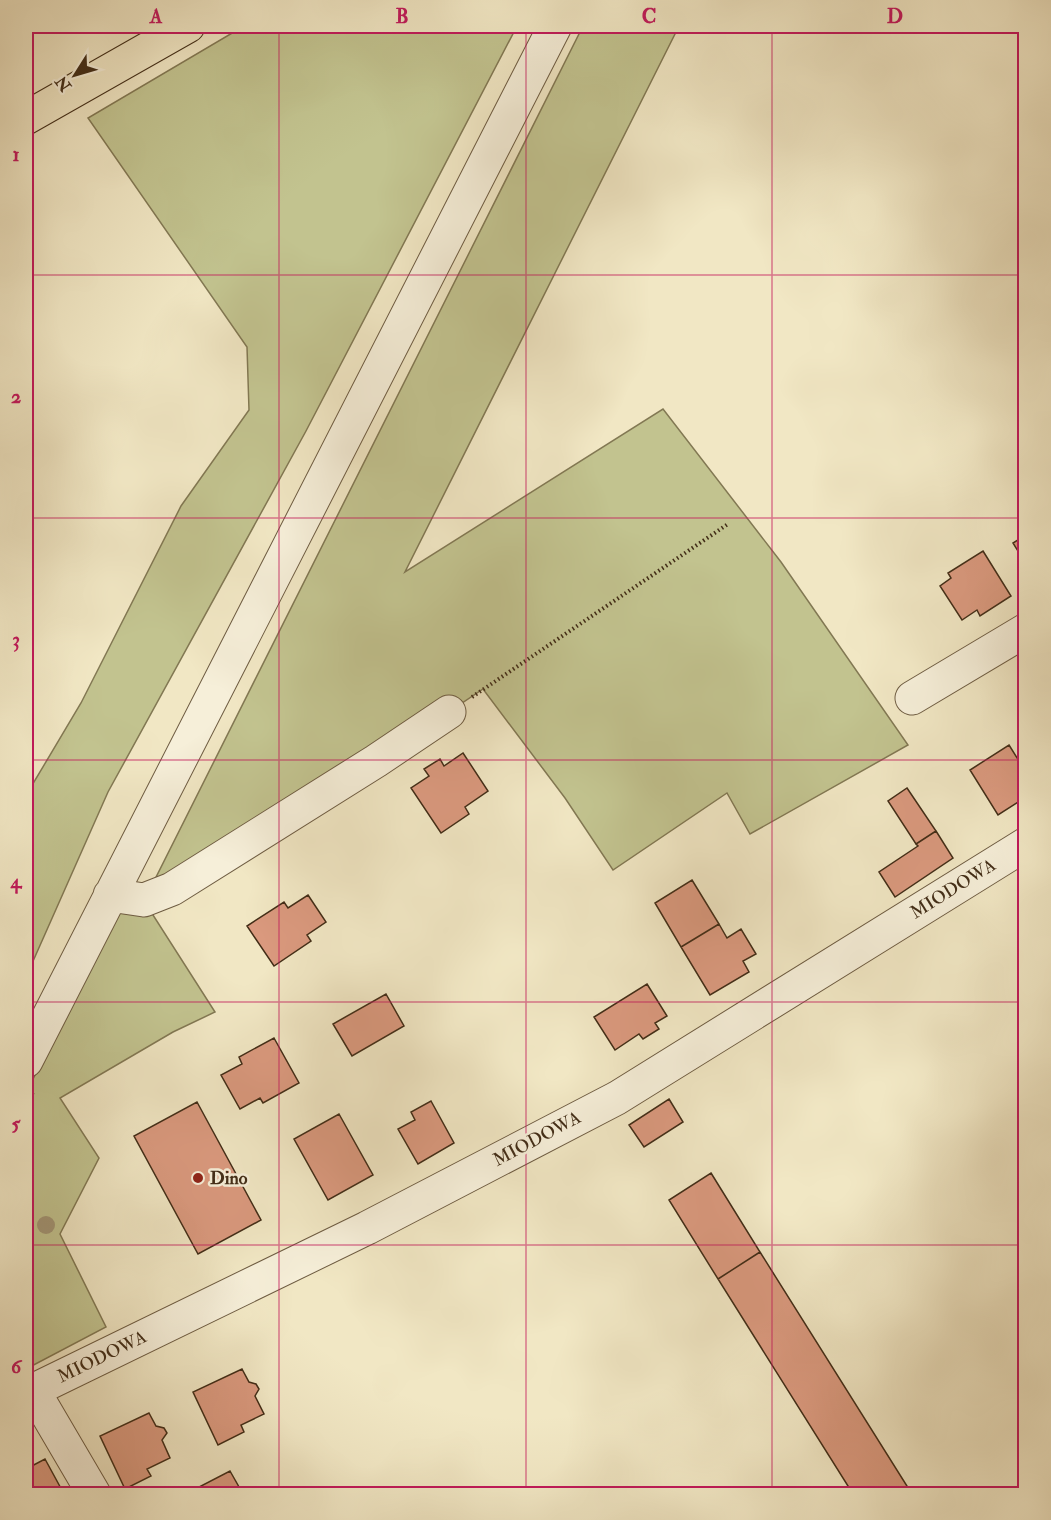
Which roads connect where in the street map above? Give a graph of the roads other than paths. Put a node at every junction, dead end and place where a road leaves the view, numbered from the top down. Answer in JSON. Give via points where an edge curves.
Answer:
{"nodes":[{"id":1,"x":188,"y":26,"type":"edge"},
{"id":2,"x":555,"y":26,"type":"edge"},
{"id":3,"x":26,"y":118,"type":"edge"},
{"id":4,"x":1026,"y":630,"type":"edge"},
{"id":5,"x":912,"y":698,"type":"dead end"},
{"id":6,"x":449,"y":712,"type":"road end"},
{"id":7,"x":1026,"y":844,"type":"edge"},
{"id":8,"x":110,"y":895,"type":"junction"},
{"id":9,"x":26,"y":1060,"type":"edge"},
{"id":10,"x":29,"y":1392,"type":"edge"},
{"id":11,"x":94,"y":1494,"type":"edge"}],
"edges":[{"from":1,"to":3,"type":"main road"},
{"from":2,"to":8,"type":"street"},
{"from":4,"to":5,"type":"street"},
{"from":6,"to":8,"type":"street","via":[[172,889],[144,900]]},
{"from":7,"to":10,"type":"street","name":"MIODOWA","via":[[617,1098],[367,1228]]},
{"from":8,"to":9,"type":"street"},
{"from":10,"to":11,"type":"street"}]}
